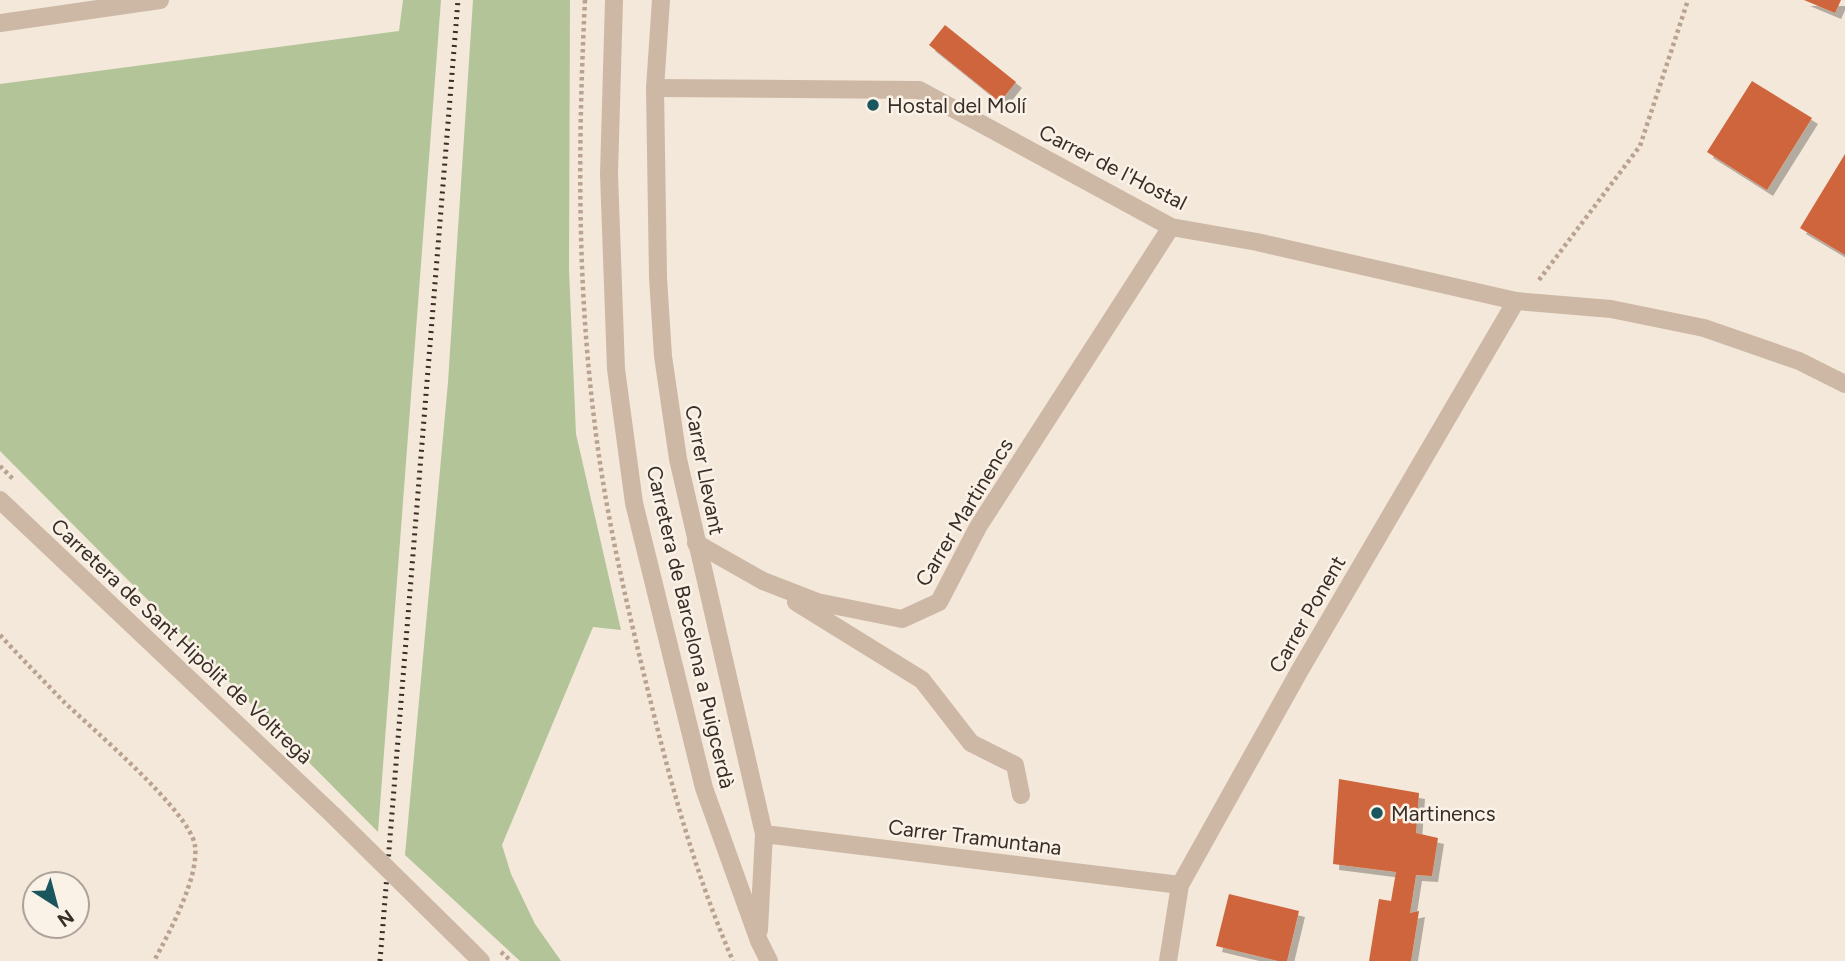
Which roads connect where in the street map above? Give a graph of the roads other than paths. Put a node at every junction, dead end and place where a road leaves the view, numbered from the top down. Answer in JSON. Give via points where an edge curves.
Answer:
{"nodes":[{"id":1,"x":160,"y":0,"type":"edge"},
{"id":2,"x":614,"y":0,"type":"edge"},
{"id":3,"x":662,"y":0,"type":"edge"},
{"id":4,"x":0,"y":23,"type":"edge"},
{"id":5,"x":655,"y":88,"type":"junction"},
{"id":6,"x":1171,"y":227,"type":"junction"},
{"id":7,"x":1516,"y":301,"type":"junction"},
{"id":8,"x":1845,"y":384,"type":"edge"},
{"id":9,"x":0,"y":500,"type":"edge"},
{"id":10,"x":696,"y":543,"type":"junction"},
{"id":11,"x":763,"y":582,"type":"junction"},
{"id":12,"x":1021,"y":795,"type":"dead end"},
{"id":13,"x":764,"y":834,"type":"junction"},
{"id":14,"x":1180,"y":885,"type":"junction"},
{"id":15,"x":759,"y":941,"type":"junction"},
{"id":16,"x":476,"y":956,"type":"edge"},
{"id":17,"x":769,"y":961,"type":"edge"},
{"id":18,"x":1168,"y":961,"type":"edge"}],
"edges":[{"from":1,"to":4,"type":"street"},
{"from":2,"to":15,"type":"street","name":"Carretera de Barcelona a Puigcerdà","via":[[609,174],[616,369],[635,503],[704,788]]},
{"from":3,"to":5,"type":"street","name":"Carrer Llevant"},
{"from":5,"to":6,"type":"street","name":"Carrer de l'Hostal","via":[[919,90]]},
{"from":5,"to":10,"type":"street","name":"Carrer Llevant","via":[[663,356]]},
{"from":6,"to":7,"type":"street","name":"Carrer de l'Hostal"},
{"from":6,"to":11,"type":"street","name":"Carrer Martinencs","via":[[978,527],[939,602],[902,619],[817,602]]},
{"from":7,"to":8,"type":"street","name":"Carrer de l'Hostal","via":[[1611,309],[1704,328],[1798,361]]},
{"from":7,"to":14,"type":"street","name":"Carrer Ponent"},
{"from":9,"to":16,"type":"street","name":"Carretera de Sant Hipòlit de Voltregà","bridge":true},
{"from":10,"to":11,"type":"street","name":"Carrer Martinencs"},
{"from":10,"to":13,"type":"street","name":"Carrer Llevant"},
{"from":11,"to":12,"type":"street","via":[[922,680],[971,743],[1015,765]]},
{"from":13,"to":14,"type":"street","name":"Carrer Tramuntana"},
{"from":13,"to":15,"type":"street","name":"Carrer Llevant"},
{"from":14,"to":18,"type":"street","name":"Carrer Ponent"},
{"from":15,"to":17,"type":"street","name":"Carretera de Barcelona a Puigcerdà"}]}
